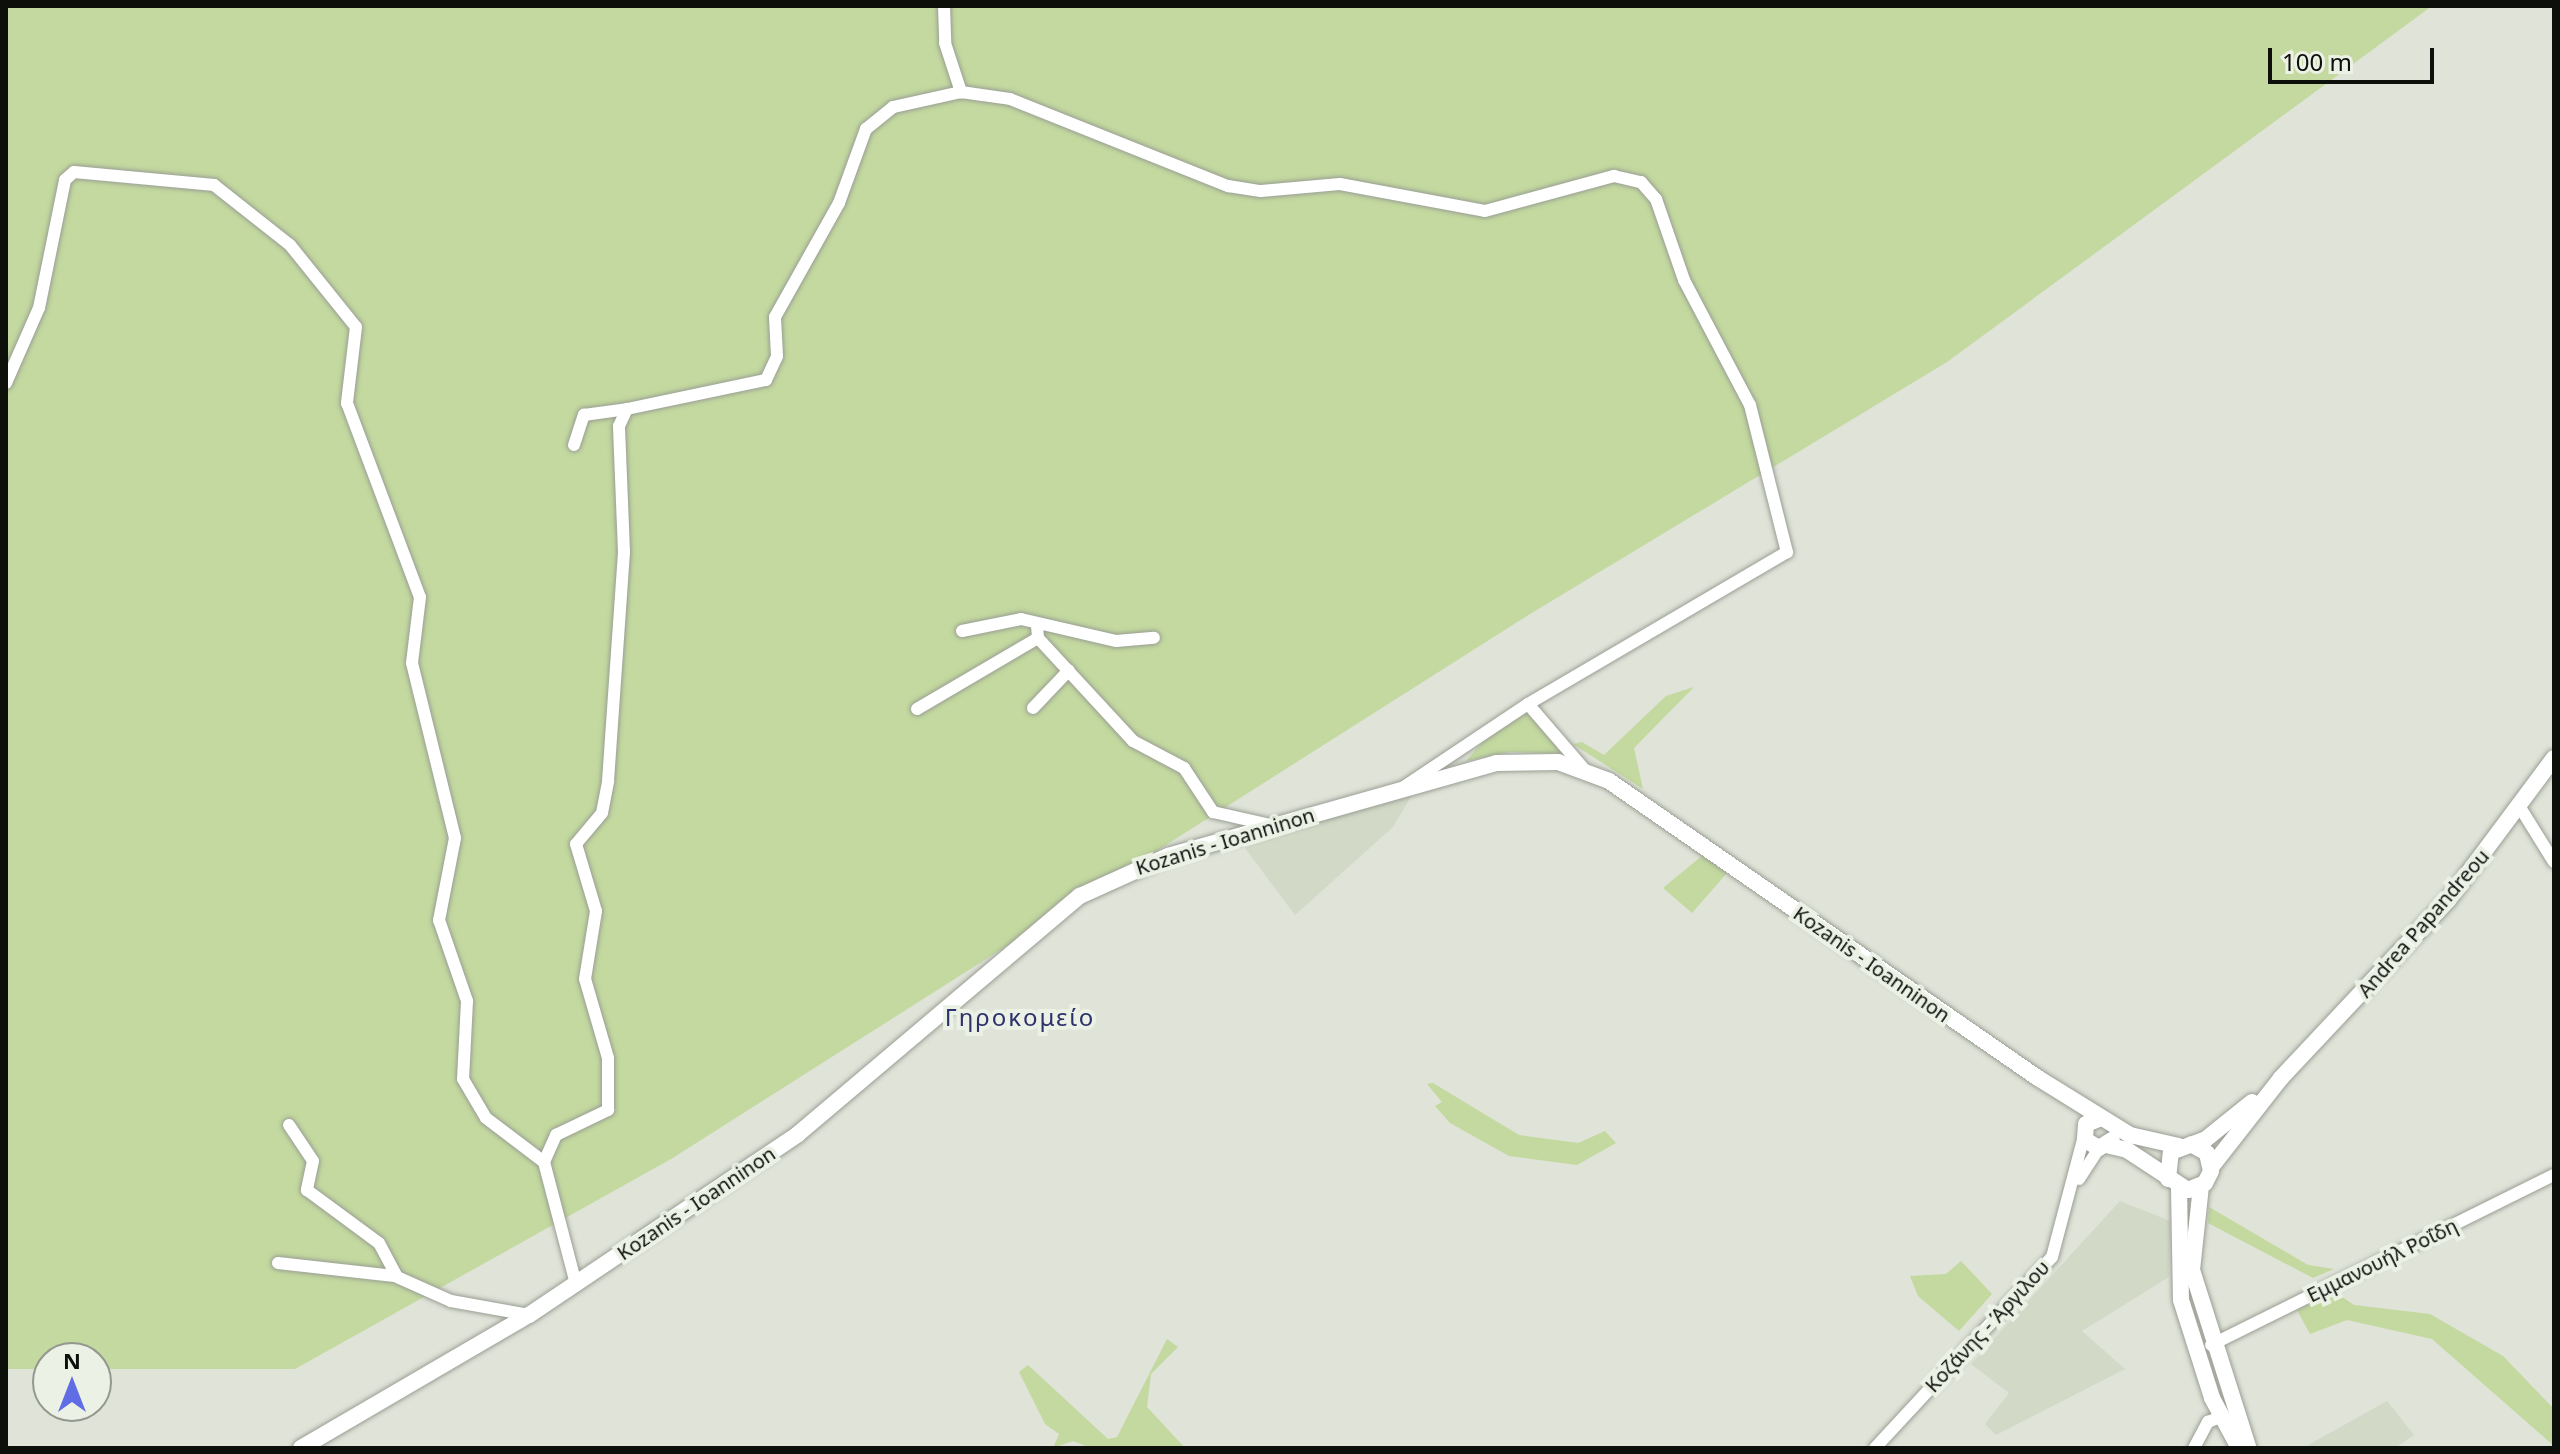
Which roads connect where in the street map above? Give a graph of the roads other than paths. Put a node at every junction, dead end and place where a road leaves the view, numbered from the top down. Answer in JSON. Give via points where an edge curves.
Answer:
{"nodes":[{"id":1,"x":944,"y":6,"type":"edge"},
{"id":2,"x":961,"y":92,"type":"junction"},
{"id":3,"x":6,"y":383,"type":"edge"},
{"id":4,"x":627,"y":409,"type":"junction"},
{"id":5,"x":574,"y":445,"type":"dead end"},
{"id":6,"x":962,"y":631,"type":"dead end"},
{"id":7,"x":1038,"y":632,"type":"junction"},
{"id":8,"x":1154,"y":638,"type":"dead end"},
{"id":9,"x":1069,"y":670,"type":"junction"},
{"id":10,"x":1528,"y":704,"type":"junction"},
{"id":11,"x":1033,"y":708,"type":"dead end"},
{"id":12,"x":917,"y":709,"type":"dead end"},
{"id":13,"x":2554,"y":758,"type":"edge"},
{"id":14,"x":1584,"y":769,"type":"junction"},
{"id":15,"x":1404,"y":788,"type":"junction"},
{"id":16,"x":2521,"y":809,"type":"junction"},
{"id":17,"x":1273,"y":826,"type":"junction"},
{"id":18,"x":2554,"y":862,"type":"edge"},
{"id":19,"x":2038,"y":1078,"type":"junction"},
{"id":20,"x":2281,"y":1078,"type":"junction"},
{"id":21,"x":2106,"y":1120,"type":"junction"},
{"id":22,"x":289,"y":1125,"type":"dead end"},
{"id":23,"x":2084,"y":1134,"type":"junction"},
{"id":24,"x":2185,"y":1145,"type":"junction"},
{"id":25,"x":2103,"y":1146,"type":"junction"},
{"id":26,"x":544,"y":1162,"type":"junction"},
{"id":27,"x":2212,"y":1166,"type":"junction"},
{"id":28,"x":2554,"y":1175,"type":"edge"},
{"id":29,"x":2173,"y":1184,"type":"junction"},
{"id":30,"x":2201,"y":1186,"type":"junction"},
{"id":31,"x":2073,"y":1189,"type":"junction"},
{"id":32,"x":278,"y":1263,"type":"dead end"},
{"id":33,"x":397,"y":1277,"type":"junction"},
{"id":34,"x":576,"y":1284,"type":"junction"},
{"id":35,"x":529,"y":1315,"type":"junction"},
{"id":36,"x":2211,"y":1345,"type":"junction"},
{"id":37,"x":2220,"y":1417,"type":"junction"},
{"id":38,"x":301,"y":1448,"type":"edge"},
{"id":39,"x":1875,"y":1448,"type":"edge"},
{"id":40,"x":2194,"y":1448,"type":"edge"},
{"id":41,"x":2239,"y":1448,"type":"edge"},
{"id":42,"x":2249,"y":1448,"type":"edge"}],
"edges":[{"from":1,"to":2,"type":"street","via":[[943,32]]},
{"from":2,"to":4,"type":"street","via":[[893,107],[866,129],[839,203],[775,317],[777,356],[766,380]]},
{"from":2,"to":10,"type":"street","via":[[1010,99],[1247,190],[1340,184],[1485,211],[1593,179],[1631,178],[1649,189],[1684,280],[1750,405],[1789,546],[1766,570]]},
{"from":3,"to":26,"type":"street","via":[[39,308],[65,180],[74,172],[214,185],[290,245],[356,327],[347,403],[420,597],[412,663],[455,838],[439,920],[467,1001],[463,1079],[486,1118]]},
{"from":4,"to":5,"type":"street","via":[[584,415]]},
{"from":4,"to":26,"type":"street","via":[[619,426],[624,552],[608,781],[602,813],[576,844],[596,911],[585,979],[608,1058],[608,1110],[556,1135]]},
{"from":6,"to":7,"type":"street","via":[[995,620]]},
{"from":7,"to":8,"type":"street","via":[[1116,641]]},
{"from":7,"to":9,"type":"street"},
{"from":7,"to":12,"type":"street"},
{"from":9,"to":11,"type":"street"},
{"from":9,"to":17,"type":"street","via":[[1133,741],[1184,768],[1213,812]]},
{"from":10,"to":14,"type":"street"},
{"from":10,"to":15,"type":"street"},
{"from":13,"to":16,"type":"main road","name":"Andrea Papandreou"},
{"from":14,"to":15,"type":"main road","name":"Kozanis - Ioanninon","via":[[1520,760]]},
{"from":14,"to":19,"type":"main road","name":"Kozanis - Ioanninon","via":[[1653,809]]},
{"from":15,"to":17,"type":"main road","name":"Kozanis - Ioanninon"},
{"from":16,"to":18,"type":"street"},
{"from":16,"to":20,"type":"main road","name":"Andrea Papandreou","via":[[2448,900]]},
{"from":17,"to":34,"type":"main road","name":"Kozanis - Ioanninon","via":[[1144,864],[1060,908],[798,1134]]},
{"from":19,"to":21,"type":"main road","name":"Kozanis - Ioanninon"},
{"from":19,"to":23,"type":"main road","name":"Kozanis - Ioanninon"},
{"from":20,"to":24,"type":"main road","name":"Andrea Papandreou"},
{"from":20,"to":27,"type":"main road","name":"Andrea Papandreou"},
{"from":21,"to":23,"type":"main road"},
{"from":21,"to":24,"type":"main road","name":"Kozanis - Ioanninon"},
{"from":21,"to":25,"type":"main road"},
{"from":22,"to":33,"type":"street","via":[[313,1161],[307,1190],[379,1243]]},
{"from":23,"to":25,"type":"main road","name":"Kozanis - Ioanninon"},
{"from":23,"to":31,"type":"street"},
{"from":24,"to":27,"type":"main road"},
{"from":24,"to":29,"type":"main road","via":[[2166,1160]]},
{"from":25,"to":29,"type":"main road","via":[[2127,1150]]},
{"from":25,"to":31,"type":"street"},
{"from":26,"to":34,"type":"street"},
{"from":27,"to":30,"type":"main road","name":"Andrea Papandreou"},
{"from":28,"to":36,"type":"street","name":"Εμμανουήλ Ροΐδη"},
{"from":29,"to":30,"type":"main road"},
{"from":29,"to":37,"type":"main road","via":[[2181,1300]]},
{"from":30,"to":36,"type":"main road","via":[[2192,1270]]},
{"from":31,"to":39,"type":"street","name":"Κοζάνης - Άργιλου","via":[[2044,1269]]},
{"from":32,"to":33,"type":"street","via":[[376,1269]]},
{"from":33,"to":35,"type":"street","via":[[451,1301]]},
{"from":34,"to":35,"type":"main road","name":"Kozanis - Ioanninon"},
{"from":35,"to":38,"type":"main road","name":"Kozanis - Ioanninon"},
{"from":36,"to":42,"type":"main road"},
{"from":37,"to":40,"type":"street","via":[[2208,1422]]},
{"from":37,"to":41,"type":"main road"}]}
